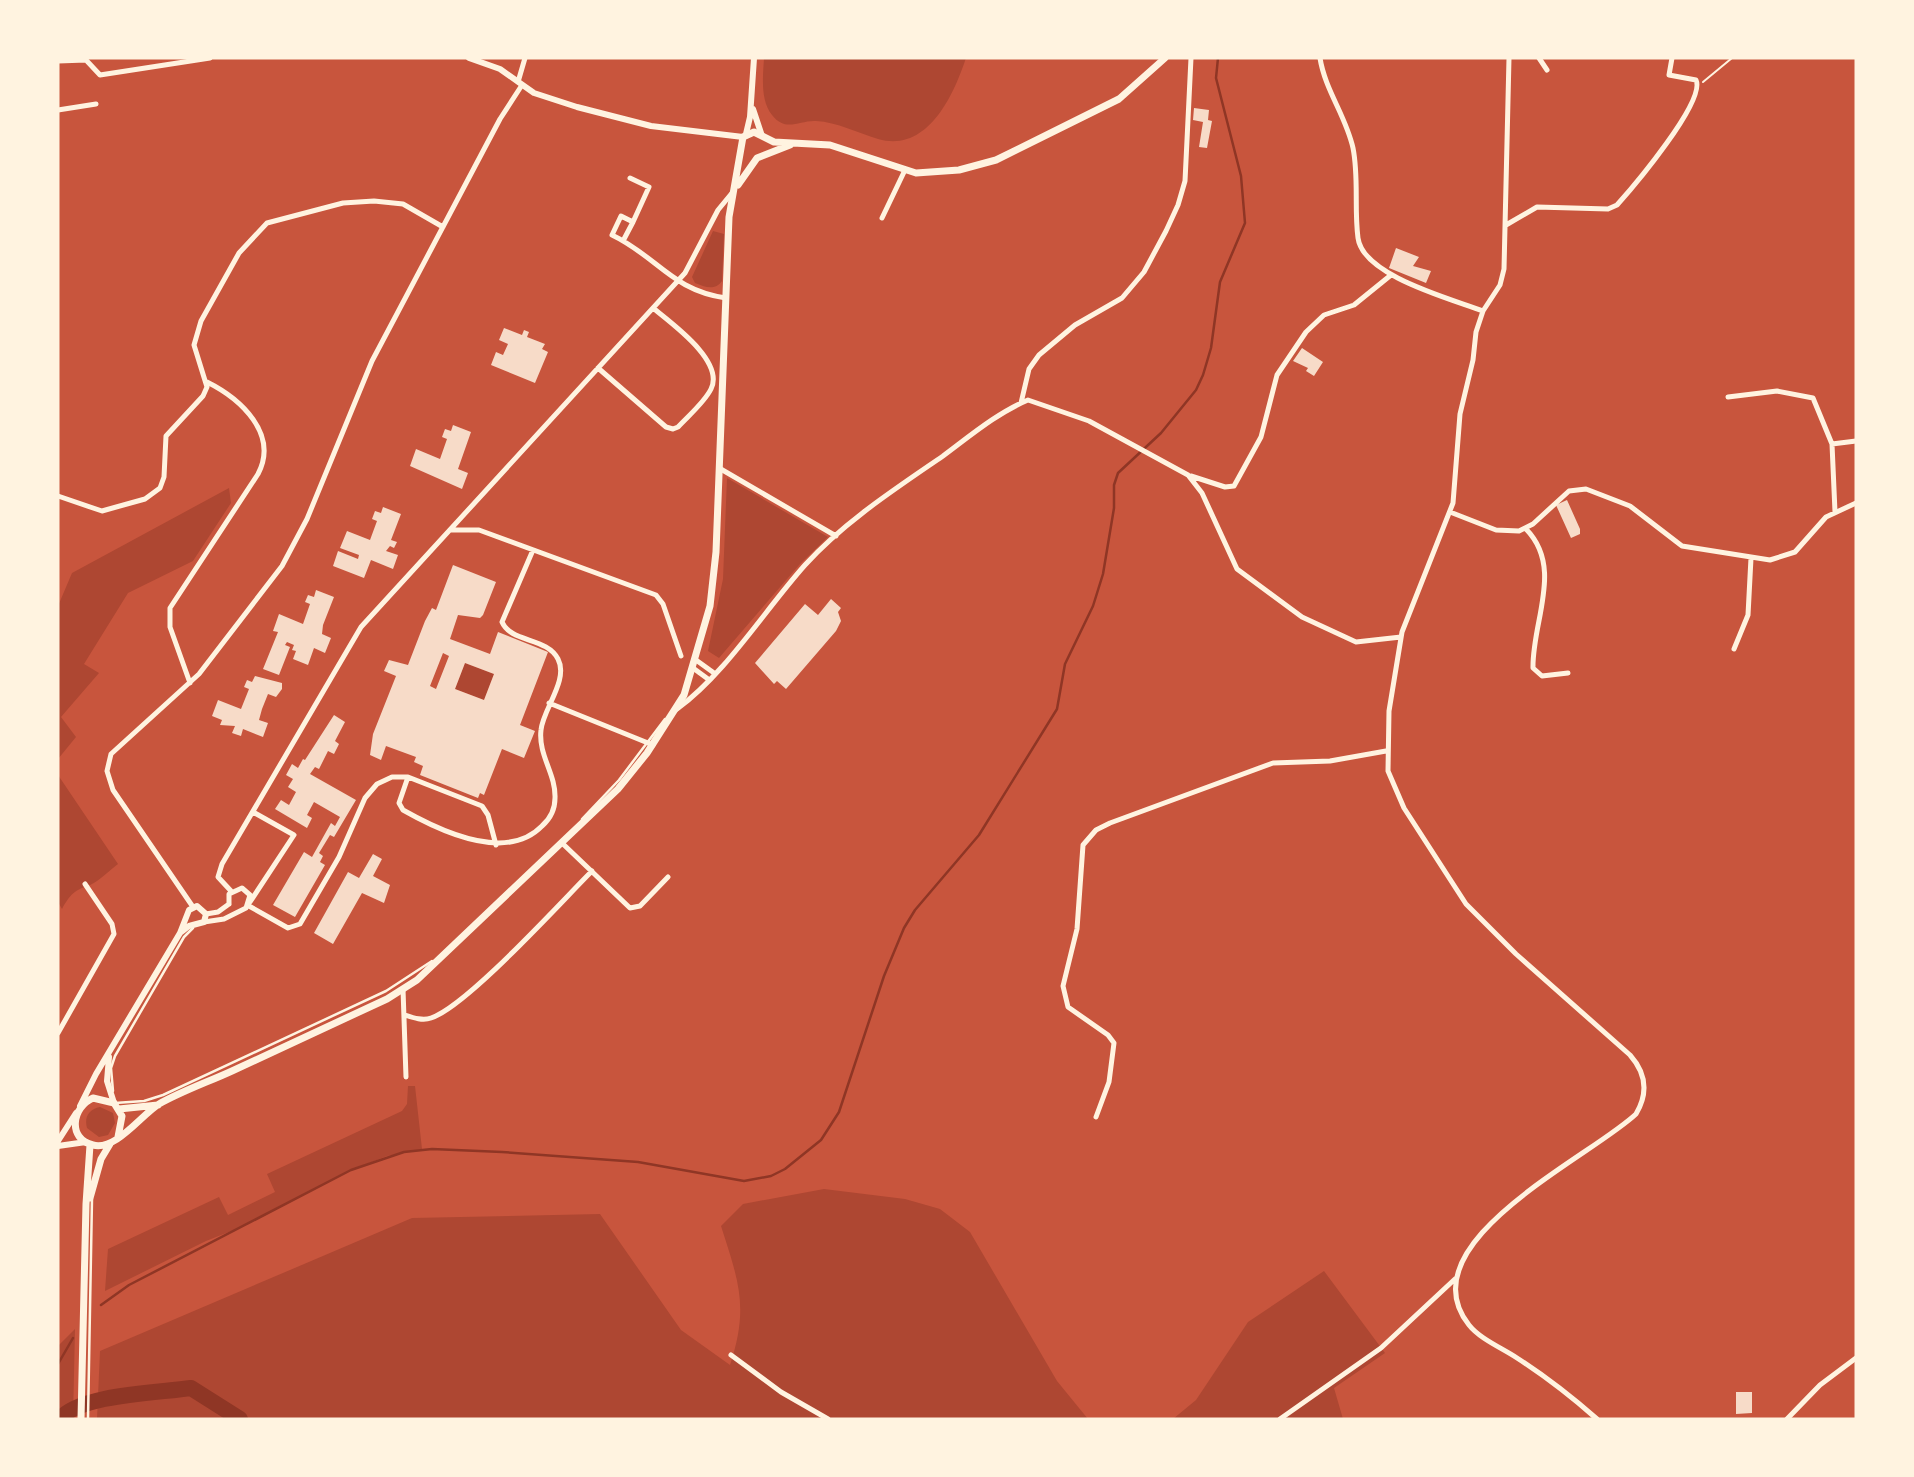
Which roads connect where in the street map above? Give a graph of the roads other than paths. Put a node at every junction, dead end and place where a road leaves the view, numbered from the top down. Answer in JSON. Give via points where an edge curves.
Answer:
{"nodes":[{"id":1,"x":210,"y":58,"type":"edge"},
{"id":2,"x":469,"y":58,"type":"edge"},
{"id":3,"x":526,"y":58,"type":"edge"},
{"id":4,"x":754,"y":58,"type":"edge"},
{"id":5,"x":1165,"y":58,"type":"edge"},
{"id":6,"x":1191,"y":58,"type":"edge"},
{"id":7,"x":1320,"y":58,"type":"edge"},
{"id":8,"x":1509,"y":58,"type":"edge"},
{"id":9,"x":1539,"y":58,"type":"edge"},
{"id":10,"x":1672,"y":58,"type":"edge"},
{"id":11,"x":58,"y":61,"type":"edge"},
{"id":12,"x":1547,"y":70,"type":"dead end"},
{"id":13,"x":520,"y":83,"type":"junction"},
{"id":14,"x":751,"y":101,"type":"junction"},
{"id":15,"x":96,"y":103,"type":"dead end"},
{"id":16,"x":58,"y":110,"type":"edge"},
{"id":17,"x":722,"y":134,"type":"junction"},
{"id":18,"x":744,"y":135,"type":"junction"},
{"id":19,"x":763,"y":138,"type":"junction"},
{"id":20,"x":802,"y":142,"type":"junction"},
{"id":21,"x":741,"y":151,"type":"junction"},
{"id":22,"x":759,"y":157,"type":"junction"},
{"id":23,"x":905,"y":170,"type":"junction"},
{"id":24,"x":630,"y":178,"type":"dead end"},
{"id":25,"x":734,"y":191,"type":"junction"},
{"id":26,"x":882,"y":218,"type":"dead end"},
{"id":27,"x":633,"y":222,"type":"junction"},
{"id":28,"x":1506,"y":225,"type":"junction"},
{"id":29,"x":443,"y":227,"type":"junction"},
{"id":30,"x":624,"y":241,"type":"junction"},
{"id":31,"x":1391,"y":275,"type":"junction"},
{"id":32,"x":677,"y":281,"type":"junction"},
{"id":33,"x":726,"y":298,"type":"junction"},
{"id":34,"x":653,"y":308,"type":"junction"},
{"id":35,"x":1483,"y":311,"type":"junction"},
{"id":36,"x":598,"y":368,"type":"junction"},
{"id":37,"x":207,"y":382,"type":"junction"},
{"id":38,"x":1728,"y":397,"type":"dead end"},
{"id":39,"x":1021,"y":403,"type":"junction"},
{"id":40,"x":1856,"y":441,"type":"edge"},
{"id":41,"x":1832,"y":444,"type":"junction"},
{"id":42,"x":719,"y":468,"type":"junction"},
{"id":43,"x":1188,"y":475,"type":"junction"},
{"id":44,"x":58,"y":496,"type":"edge"},
{"id":45,"x":1856,"y":503,"type":"edge"},
{"id":46,"x":1450,"y":512,"type":"junction"},
{"id":47,"x":1835,"y":512,"type":"junction"},
{"id":48,"x":1526,"y":529,"type":"junction"},
{"id":49,"x":449,"y":530,"type":"junction"},
{"id":50,"x":836,"y":536,"type":"junction"},
{"id":51,"x":533,"y":550,"type":"junction"},
{"id":52,"x":1751,"y":558,"type":"junction"},
{"id":53,"x":1401,"y":637,"type":"junction"},
{"id":54,"x":1734,"y":649,"type":"dead end"},
{"id":55,"x":681,"y":656,"type":"dead end"},
{"id":56,"x":695,"y":664,"type":"junction"},
{"id":57,"x":714,"y":673,"type":"junction"},
{"id":58,"x":1568,"y":673,"type":"dead end"},
{"id":59,"x":709,"y":679,"type":"junction"},
{"id":60,"x":190,"y":683,"type":"junction"},
{"id":61,"x":549,"y":703,"type":"junction"},
{"id":62,"x":675,"y":710,"type":"junction"},
{"id":63,"x":650,"y":743,"type":"junction"},
{"id":64,"x":1386,"y":751,"type":"junction"},
{"id":65,"x":408,"y":777,"type":"junction"},
{"id":66,"x":253,"y":811,"type":"junction"},
{"id":67,"x":562,"y":843,"type":"junction"},
{"id":68,"x":496,"y":845,"type":"junction"},
{"id":69,"x":592,"y":871,"type":"junction"},
{"id":70,"x":668,"y":877,"type":"dead end"},
{"id":71,"x":85,"y":884,"type":"dead end"},
{"id":72,"x":231,"y":891,"type":"junction"},
{"id":73,"x":229,"y":904,"type":"junction"},
{"id":74,"x":249,"y":904,"type":"junction"},
{"id":75,"x":193,"y":907,"type":"junction"},
{"id":76,"x":240,"y":910,"type":"junction"},
{"id":77,"x":206,"y":914,"type":"junction"},
{"id":78,"x":187,"y":916,"type":"junction"},
{"id":79,"x":204,"y":922,"type":"junction"},
{"id":80,"x":194,"y":925,"type":"junction"},
{"id":81,"x":180,"y":933,"type":"junction"},
{"id":82,"x":403,"y":989,"type":"junction"},
{"id":83,"x":405,"y":1016,"type":"junction"},
{"id":84,"x":58,"y":1032,"type":"edge"},
{"id":85,"x":110,"y":1052,"type":"junction"},
{"id":86,"x":406,"y":1077,"type":"dead end"},
{"id":87,"x":159,"y":1104,"type":"junction"},
{"id":88,"x":116,"y":1106,"type":"junction"},
{"id":89,"x":78,"y":1110,"type":"junction"},
{"id":90,"x":1096,"y":1117,"type":"dead end"},
{"id":91,"x":66,"y":1128,"type":"junction"},
{"id":92,"x":58,"y":1130,"type":"edge"},
{"id":93,"x":118,"y":1137,"type":"junction"},
{"id":94,"x":58,"y":1141,"type":"edge"},
{"id":95,"x":88,"y":1143,"type":"junction"},
{"id":96,"x":111,"y":1143,"type":"junction"},
{"id":97,"x":58,"y":1146,"type":"edge"},
{"id":98,"x":95,"y":1175,"type":"junction"},
{"id":99,"x":85,"y":1223,"type":"junction"},
{"id":100,"x":1456,"y":1278,"type":"junction"},
{"id":101,"x":731,"y":1355,"type":"dead end"},
{"id":102,"x":1856,"y":1358,"type":"edge"},
{"id":103,"x":86,"y":1374,"type":"junction"},
{"id":104,"x":81,"y":1419,"type":"edge"},
{"id":105,"x":88,"y":1419,"type":"edge"},
{"id":106,"x":828,"y":1419,"type":"edge"},
{"id":107,"x":1280,"y":1419,"type":"edge"},
{"id":108,"x":1597,"y":1419,"type":"edge"},
{"id":109,"x":1787,"y":1419,"type":"edge"}],
"edges":[{"from":1,"to":11,"type":"street","via":[[100,75],[86,60]]},
{"from":2,"to":13,"type":"street","via":[[494,66]]},
{"from":3,"to":13,"type":"street"},
{"from":4,"to":14,"type":"street"},
{"from":5,"to":23,"type":"main road","via":[[1119,99],[996,160],[940,172]]},
{"from":6,"to":39,"type":"street","via":[[1185,181],[1169,223],[1144,272],[1122,298],[1075,325],[1039,355],[1029,369]]},
{"from":7,"to":31,"type":"street","via":[[1324,79],[1351,141],[1358,180],[1359,243],[1369,259]]},
{"from":8,"to":28,"type":"street"},
{"from":9,"to":12,"type":"street"},
{"from":10,"to":28,"type":"street","via":[[1669,75],[1694,79],[1699,85],[1683,124],[1617,205],[1608,209],[1537,207]]},
{"from":13,"to":17,"type":"street","via":[[565,104],[646,125]]},
{"from":13,"to":29,"type":"street"},
{"from":14,"to":18,"type":"street"},
{"from":14,"to":19,"type":"street"},
{"from":15,"to":16,"type":"street"},
{"from":17,"to":18,"type":"street"},
{"from":17,"to":21,"type":"street"},
{"from":18,"to":19,"type":"main road","via":[[754,132]]},
{"from":18,"to":21,"type":"main road"},
{"from":19,"to":20,"type":"main road"},
{"from":19,"to":22,"type":"main road","via":[[765,148]]},
{"from":20,"to":22,"type":"main road"},
{"from":20,"to":23,"type":"main road","via":[[830,145]]},
{"from":21,"to":22,"type":"main road","via":[[748,158]]},
{"from":21,"to":25,"type":"main road"},
{"from":22,"to":25,"type":"main road"},
{"from":23,"to":26,"type":"street"},
{"from":24,"to":27,"type":"street","via":[[649,187]]},
{"from":25,"to":32,"type":"street"},
{"from":25,"to":33,"type":"main road"},
{"from":27,"to":30,"type":"street"},
{"from":27,"to":30,"type":"street","via":[[621,216],[612,235]]},
{"from":28,"to":35,"type":"street","via":[[1502,277]]},
{"from":29,"to":37,"type":"street","via":[[403,204],[374,201],[343,203],[267,223],[229,269],[196,333],[195,356]]},
{"from":29,"to":60,"type":"street","via":[[372,361],[296,542],[261,596]]},
{"from":30,"to":32,"type":"street"},
{"from":31,"to":35,"type":"street"},
{"from":31,"to":43,"type":"street","via":[[1354,305],[1324,315],[1310,327],[1277,375],[1266,422],[1238,481],[1225,487]]},
{"from":32,"to":33,"type":"street","via":[[695,292]]},
{"from":32,"to":34,"type":"street"},
{"from":33,"to":42,"type":"main road"},
{"from":34,"to":36,"type":"street"},
{"from":34,"to":36,"type":"street","via":[[706,355],[712,382],[678,427],[667,427]]},
{"from":35,"to":46,"type":"street","via":[[1460,414],[1457,484]]},
{"from":36,"to":49,"type":"street"},
{"from":37,"to":44,"type":"street","via":[[203,396],[166,436],[164,477],[156,493],[102,511]]},
{"from":37,"to":60,"type":"street","via":[[230,395],[247,413],[262,435],[266,451],[258,474],[170,608],[171,633]]},
{"from":38,"to":41,"type":"street","via":[[1777,391],[1808,395],[1815,401]]},
{"from":39,"to":43,"type":"street","via":[[1041,403],[1089,421]]},
{"from":39,"to":50,"type":"street","via":[[881,499]]},
{"from":40,"to":41,"type":"street"},
{"from":41,"to":47,"type":"street"},
{"from":42,"to":50,"type":"street"},
{"from":42,"to":56,"type":"main road","via":[[713,587]]},
{"from":43,"to":53,"type":"street","via":[[1202,493],[1233,563],[1250,581],[1302,617],[1349,639],[1363,643]]},
{"from":45,"to":47,"type":"street"},
{"from":46,"to":48,"type":"street","via":[[1496,530]]},
{"from":46,"to":53,"type":"street"},
{"from":47,"to":52,"type":"street","via":[[1790,555]]},
{"from":48,"to":52,"type":"street","via":[[1564,495],[1586,489],[1630,506],[1682,546]]},
{"from":48,"to":58,"type":"street","via":[[1542,553],[1546,577],[1533,668],[1542,676]]},
{"from":49,"to":51,"type":"street","via":[[476,529]]},
{"from":49,"to":66,"type":"street","via":[[356,634]]},
{"from":50,"to":57,"type":"street","via":[[805,565]]},
{"from":51,"to":55,"type":"street","via":[[659,597]]},
{"from":51,"to":61,"type":"street","via":[[502,622],[509,631],[548,648],[559,660],[560,675]]},
{"from":52,"to":54,"type":"street","via":[[1748,615]]},
{"from":53,"to":64,"type":"street"},
{"from":56,"to":57,"type":"street"},
{"from":56,"to":59,"type":"street"},
{"from":56,"to":62,"type":"main road"},
{"from":57,"to":59,"type":"street"},
{"from":59,"to":62,"type":"street"},
{"from":60,"to":75,"type":"street","via":[[116,747],[107,771],[116,795]]},
{"from":61,"to":63,"type":"street"},
{"from":61,"to":68,"type":"street","via":[[540,741],[555,790],[552,811],[530,836]]},
{"from":62,"to":63,"type":"main road"},
{"from":63,"to":67,"type":"main road","via":[[618,789]]},
{"from":63,"to":88,"type":"lane","via":[[598,803],[417,973],[163,1095]]},
{"from":64,"to":90,"type":"street","via":[[1330,761],[1273,763],[1110,823],[1088,837],[1080,859],[1076,934],[1063,986],[1068,1007],[1114,1043],[1109,1082]]},
{"from":64,"to":100,"type":"street","via":[[1388,775],[1398,798],[1462,899],[1516,954],[1630,1055],[1640,1066],[1644,1081],[1644,1099],[1636,1114],[1508,1208],[1468,1251]]},
{"from":65,"to":68,"type":"street","via":[[482,806]]},
{"from":65,"to":68,"type":"street","via":[[399,803],[403,810]]},
{"from":65,"to":74,"type":"street","via":[[385,779],[368,793],[339,857],[300,924],[285,926]]},
{"from":66,"to":72,"type":"street","via":[[218,873]]},
{"from":66,"to":74,"type":"street","via":[[294,835]]},
{"from":67,"to":69,"type":"street"},
{"from":67,"to":82,"type":"main road","via":[[439,962]]},
{"from":69,"to":70,"type":"street","via":[[632,908],[640,906]]},
{"from":69,"to":83,"type":"street","via":[[446,1009],[429,1019]]},
{"from":71,"to":84,"type":"street","via":[[114,934]]},
{"from":72,"to":73,"type":"street"},
{"from":72,"to":74,"type":"street","via":[[245,889]]},
{"from":73,"to":76,"type":"street"},
{"from":73,"to":77,"type":"street"},
{"from":74,"to":76,"type":"street"},
{"from":75,"to":77,"type":"street"},
{"from":75,"to":78,"type":"street"},
{"from":76,"to":79,"type":"street"},
{"from":77,"to":79,"type":"street"},
{"from":78,"to":80,"type":"street"},
{"from":78,"to":81,"type":"street"},
{"from":79,"to":80,"type":"street"},
{"from":80,"to":81,"type":"street"},
{"from":80,"to":88,"type":"lane","via":[[115,1056],[111,1071]]},
{"from":81,"to":85,"type":"street"},
{"from":82,"to":83,"type":"street"},
{"from":82,"to":87,"type":"main road"},
{"from":83,"to":86,"type":"street"},
{"from":85,"to":88,"type":"street","via":[[107,1081]]},
{"from":85,"to":89,"type":"street"},
{"from":87,"to":88,"type":"main road"},
{"from":87,"to":93,"type":"main road"},
{"from":88,"to":89,"type":"main road","via":[[93,1098]]},
{"from":88,"to":93,"type":"main road","via":[[123,1123]]},
{"from":89,"to":91,"type":"street"},
{"from":89,"to":95,"type":"main road","via":[[75,1129]]},
{"from":91,"to":92,"type":"street"},
{"from":91,"to":94,"type":"street"},
{"from":93,"to":96,"type":"main road"},
{"from":95,"to":96,"type":"main road"},
{"from":95,"to":97,"type":"street"},
{"from":95,"to":99,"type":"main road"},
{"from":96,"to":98,"type":"main road"},
{"from":98,"to":99,"type":"main road"},
{"from":98,"to":103,"type":"lane"},
{"from":99,"to":103,"type":"main road"},
{"from":100,"to":107,"type":"street","via":[[1381,1348]]},
{"from":100,"to":108,"type":"street","via":[[1456,1300],[1472,1329],[1530,1366]]},
{"from":101,"to":106,"type":"street","via":[[780,1392]]},
{"from":102,"to":109,"type":"street","via":[[1820,1385]]},
{"from":103,"to":104,"type":"main road"},
{"from":103,"to":105,"type":"lane"}]}
